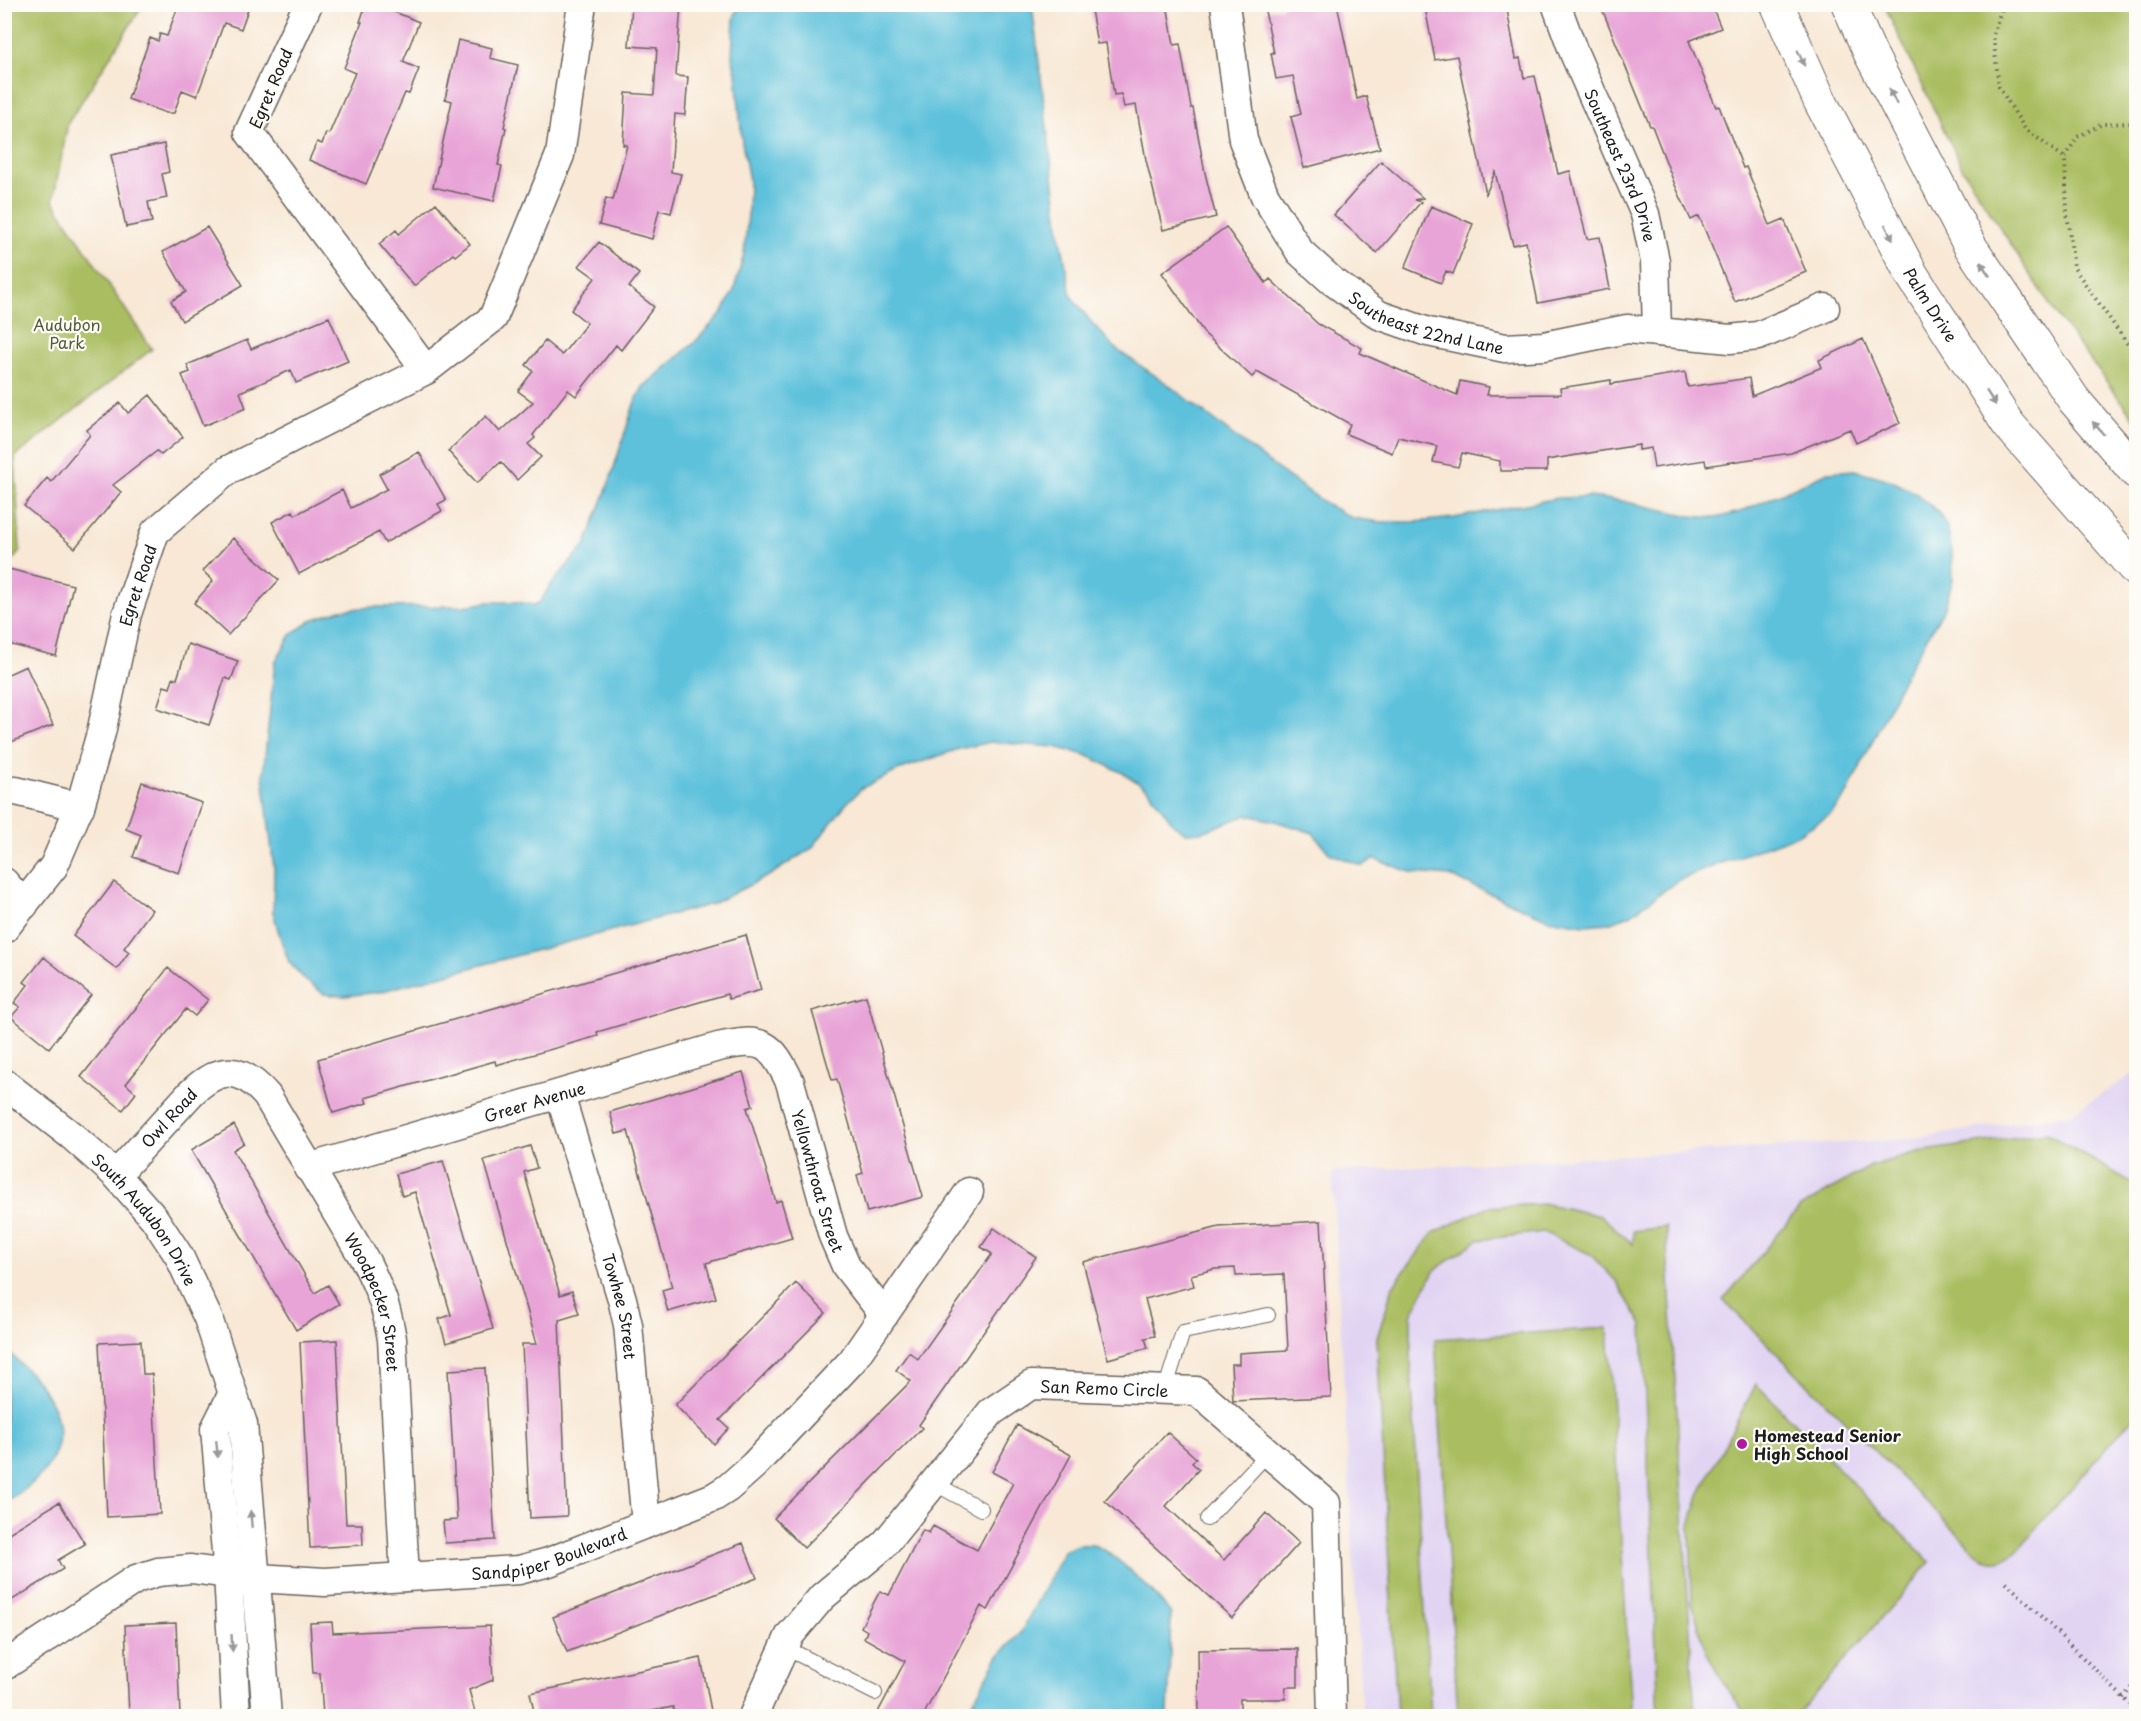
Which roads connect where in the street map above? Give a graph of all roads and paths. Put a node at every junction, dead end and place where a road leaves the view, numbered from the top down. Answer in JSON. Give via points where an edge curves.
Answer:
{"nodes":[{"id":1,"x":308,"y":4,"type":"edge"},
{"id":2,"x":582,"y":4,"type":"edge"},
{"id":3,"x":1225,"y":4,"type":"edge"},
{"id":4,"x":1557,"y":4,"type":"edge"},
{"id":5,"x":1777,"y":4,"type":"edge"},
{"id":6,"x":1848,"y":4,"type":"edge"},
{"id":7,"x":2003,"y":4,"type":"edge"},
{"id":8,"x":2136,"y":123,"type":"edge"},
{"id":9,"x":2065,"y":158,"type":"junction"},
{"id":10,"x":1825,"y":308,"type":"dead end"},
{"id":11,"x":1657,"y":332,"type":"junction"},
{"id":12,"x":2136,"y":356,"type":"edge"},
{"id":13,"x":426,"y":370,"type":"junction"},
{"id":14,"x":2136,"y":472,"type":"edge"},
{"id":15,"x":2136,"y":570,"type":"edge"},
{"id":16,"x":4,"y":792,"type":"edge"},
{"id":17,"x":80,"y":807,"type":"junction"},
{"id":18,"x":4,"y":882,"type":"edge"},
{"id":19,"x":24,"y":905,"type":"junction"},
{"id":20,"x":4,"y":929,"type":"edge"},
{"id":21,"x":761,"y":1044,"type":"joint"},
{"id":22,"x":230,"y":1072,"type":"joint"},
{"id":23,"x":4,"y":1083,"type":"edge"},
{"id":24,"x":560,"y":1095,"type":"junction"},
{"id":25,"x":308,"y":1168,"type":"junction"},
{"id":26,"x":116,"y":1175,"type":"junction"},
{"id":27,"x":969,"y":1192,"type":"dead end"},
{"id":28,"x":884,"y":1315,"type":"junction"},
{"id":29,"x":1268,"y":1315,"type":"dead end"},
{"id":30,"x":1165,"y":1390,"type":"junction"},
{"id":31,"x":232,"y":1395,"type":"junction"},
{"id":32,"x":1268,"y":1453,"type":"junction"},
{"id":33,"x":934,"y":1483,"type":"junction"},
{"id":34,"x":981,"y":1509,"type":"dead end"},
{"id":35,"x":1207,"y":1519,"type":"dead end"},
{"id":36,"x":646,"y":1524,"type":"junction"},
{"id":37,"x":228,"y":1574,"type":"junction"},
{"id":38,"x":405,"y":1577,"type":"junction"},
{"id":39,"x":256,"y":1578,"type":"junction"},
{"id":40,"x":2006,"y":1582,"type":"dead end"},
{"id":41,"x":784,"y":1647,"type":"junction"},
{"id":42,"x":4,"y":1666,"type":"edge"},
{"id":43,"x":2136,"y":1683,"type":"edge"},
{"id":44,"x":875,"y":1693,"type":"dead end"},
{"id":45,"x":2123,"y":1698,"type":"junction"},
{"id":46,"x":2136,"y":1710,"type":"edge"},
{"id":47,"x":236,"y":1716,"type":"edge"},
{"id":48,"x":267,"y":1716,"type":"edge"},
{"id":49,"x":753,"y":1716,"type":"edge"},
{"id":50,"x":1332,"y":1716,"type":"edge"}],
"edges":[{"from":1,"to":13,"type":"street","name":"Egret Road","via":[[249,132]]},
{"from":2,"to":13,"type":"street","name":"Egret Road","via":[[560,154],[493,318]]},
{"from":3,"to":11,"type":"street","name":"Southeast 22nd Lane","via":[[1243,140],[1265,196],[1300,252],[1331,280],[1379,315],[1428,332],[1505,348],[1544,346],[1627,329]]},
{"from":4,"to":11,"type":"street","name":"Southeast 23rd Drive","via":[[1574,53],[1645,214],[1654,261]]},
{"from":5,"to":15,"type":"main road","name":"Palm Drive","one_way":true,"via":[[1820,101],[1912,275],[2008,424]]},
{"from":14,"to":6,"type":"main road","one_way":true,"via":[[2074,400],[1970,246]]},
{"from":7,"to":9,"type":"path","via":[[1993,35],[1999,87],[2025,129]]},
{"from":8,"to":9,"type":"path","via":[[2102,124],[2077,137]]},
{"from":9,"to":12,"type":"path","via":[[2074,268]]},
{"from":10,"to":11,"type":"street","name":"Southeast 22nd Lane","via":[[1758,336],[1730,339]]},
{"from":13,"to":17,"type":"street","name":"Egret Road","via":[[228,470],[155,532],[127,614]]},
{"from":16,"to":17,"type":"street","via":[[16,791]]},
{"from":17,"to":19,"type":"street","name":"Egret Road","via":[[54,866]]},
{"from":18,"to":19,"type":"street"},
{"from":19,"to":20,"type":"street","name":"Egret Road"},
{"from":21,"to":24,"type":"street","name":"Greer Avenue","via":[[743,1041],[718,1047]]},
{"from":21,"to":28,"type":"street","name":"Yellowthroat Street","via":[[772,1051],[790,1082],[833,1236],[846,1266]]},
{"from":22,"to":25,"type":"street","name":"Woodpecker Street","via":[[256,1083],[267,1096]]},
{"from":22,"to":26,"type":"street","name":"Owl Road","via":[[202,1082]]},
{"from":23,"to":26,"type":"street","name":"South Audubon Drive"},
{"from":24,"to":25,"type":"street","name":"Greer Avenue"},
{"from":24,"to":36,"type":"street","name":"Towhee Street","via":[[628,1325]]},
{"from":25,"to":38,"type":"street","name":"Woodpecker Street","via":[[366,1262],[387,1310],[392,1339]]},
{"from":26,"to":31,"type":"street","name":"South Audubon Drive","via":[[154,1218],[179,1256],[208,1318]]},
{"from":27,"to":28,"type":"street","name":"Sandpiper Boulevard"},
{"from":28,"to":36,"type":"street","name":"Sandpiper Boulevard","via":[[852,1361],[739,1479],[714,1497]]},
{"from":29,"to":30,"type":"lane","via":[[1183,1332]]},
{"from":30,"to":32,"type":"street","name":"San Remo Circle","via":[[1197,1391]]},
{"from":30,"to":33,"type":"street","name":"San Remo Circle","via":[[1031,1385],[991,1412]]},
{"from":31,"to":37,"type":"street","one_way":true,"via":[[215,1429]]},
{"from":39,"to":31,"type":"street","name":"South Audubon Drive","one_way":true,"via":[[243,1424]]},
{"from":32,"to":35,"type":"lane"},
{"from":32,"to":50,"type":"street","name":"San Remo Circle","via":[[1326,1503]]},
{"from":33,"to":34,"type":"lane"},
{"from":33,"to":41,"type":"street","name":"San Remo Circle","via":[[883,1546],[822,1597]]},
{"from":36,"to":38,"type":"street","name":"Sandpiper Boulevard","via":[[519,1570]]},
{"from":37,"to":39,"type":"street","name":"Sandpiper Boulevard"},
{"from":37,"to":42,"type":"street","name":"Sandpiper Boulevard","via":[[191,1569],[136,1579]]},
{"from":37,"to":47,"type":"street","one_way":true},
{"from":38,"to":39,"type":"street","name":"Sandpiper Boulevard","via":[[325,1582]]},
{"from":39,"to":48,"type":"street","name":"South Audubon Drive"},
{"from":40,"to":45,"type":"path"},
{"from":41,"to":44,"type":"lane"},
{"from":41,"to":49,"type":"street","name":"San Remo Circle"},
{"from":43,"to":45,"type":"path"},
{"from":45,"to":46,"type":"path"}]}
